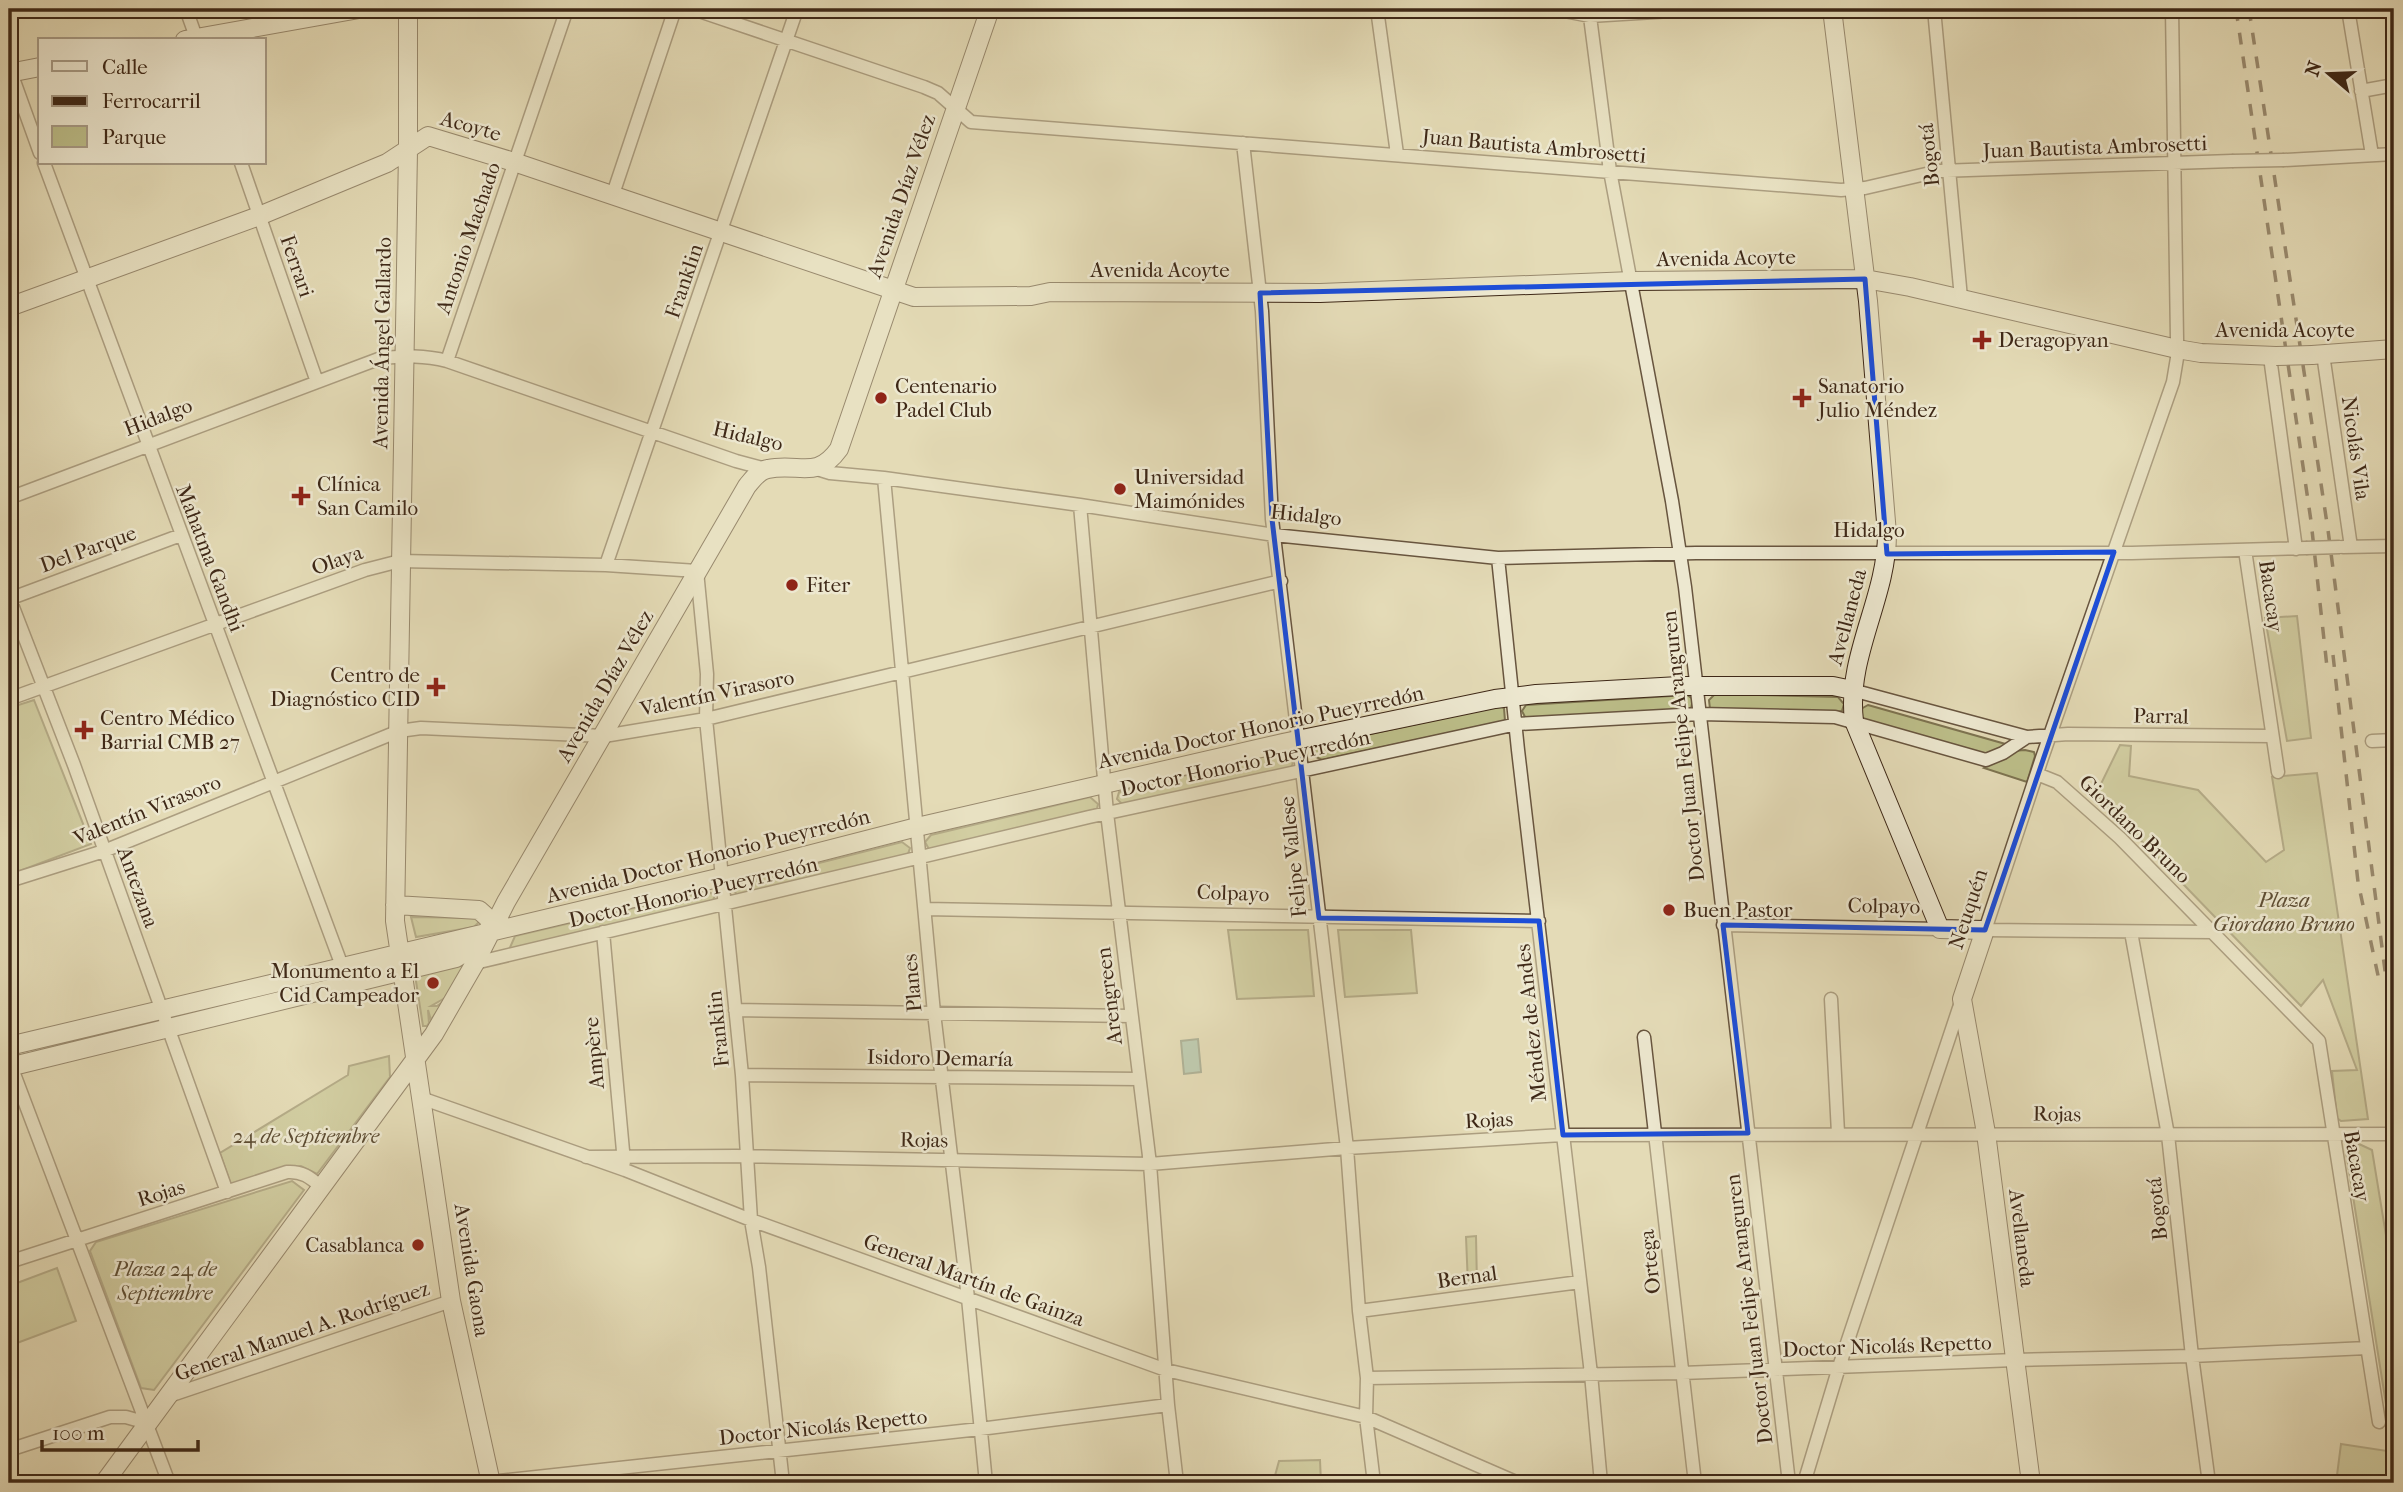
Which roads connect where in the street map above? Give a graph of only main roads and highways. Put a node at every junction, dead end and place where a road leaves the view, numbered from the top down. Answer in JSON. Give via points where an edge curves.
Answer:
{"nodes":[{"id":1,"x":359,"y":9,"type":"edge"},
{"id":2,"x":408,"y":9,"type":"edge"},
{"id":3,"x":990,"y":9,"type":"edge"},
{"id":4,"x":1832,"y":9,"type":"edge"},
{"id":5,"x":199,"y":38,"type":"edge"},
{"id":6,"x":38,"y":67,"type":"edge"},
{"id":7,"x":9,"y":71,"type":"edge"},
{"id":8,"x":408,"y":150,"type":"junction"},
{"id":9,"x":1865,"y":279,"type":"junction"},
{"id":10,"x":894,"y":289,"type":"junction"},
{"id":11,"x":9,"y":307,"type":"edge"},
{"id":12,"x":2394,"y":349,"type":"edge"},
{"id":13,"x":766,"y":468,"type":"joint"},
{"id":14,"x":817,"y":469,"type":"joint"},
{"id":15,"x":1852,"y":690,"type":"junction"},
{"id":16,"x":395,"y":905,"type":"junction"},
{"id":17,"x":1940,"y":929,"type":"joint"},
{"id":18,"x":1985,"y":930,"type":"joint"},
{"id":19,"x":491,"y":932,"type":"junction"},
{"id":20,"x":398,"y":953,"type":"junction"},
{"id":21,"x":402,"y":972,"type":"junction"},
{"id":22,"x":1962,"y":999,"type":"joint"},
{"id":23,"x":9,"y":1046,"type":"edge"},
{"id":24,"x":415,"y":1062,"type":"junction"},
{"id":25,"x":9,"y":1065,"type":"edge"},
{"id":26,"x":421,"y":1098,"type":"junction"},
{"id":27,"x":383,"y":1103,"type":"junction"},
{"id":28,"x":487,"y":1482,"type":"edge"},
{"id":29,"x":104,"y":1483,"type":"edge"},
{"id":30,"x":2031,"y":1483,"type":"edge"}],
"edges":[{"from":1,"to":5,"type":"main road"},
{"from":2,"to":8,"type":"main road","name":"Avenida Ángel Gallardo"},
{"from":3,"to":10,"type":"main road","name":"Avenida Díaz Vélez"},
{"from":4,"to":9,"type":"main road","name":"Avellaneda"},
{"from":6,"to":7,"type":"main road"},
{"from":8,"to":10,"type":"main road","name":"Acoyte","via":[[426,137],[436,137]]},
{"from":8,"to":11,"type":"main road","name":"Acoyte","via":[[259,216]]},
{"from":8,"to":16,"type":"main road","name":"Avenida Ángel Gallardo"},
{"from":9,"to":10,"type":"main road","name":"Avenida Acoyte","via":[[1632,281],[1363,292],[1050,292],[1032,286],[917,285]]},
{"from":9,"to":12,"type":"main road","name":"Avenida Acoyte","bridge":true,"via":[[2177,349],[2273,356]]},
{"from":9,"to":15,"type":"main road","name":"Avellaneda","via":[[1887,554]]},
{"from":10,"to":14,"type":"main road","name":"Avenida Díaz Vélez","via":[[839,449]]},
{"from":13,"to":14,"type":"main road","name":"Hidalgo"},
{"from":13,"to":19,"type":"main road","name":"Avenida Díaz Vélez","via":[[747,486]]},
{"from":15,"to":17,"type":"main road","name":"Avellaneda","via":[[1854,721]]},
{"from":15,"to":19,"type":"main road","name":"Avenida Doctor Honorio Pueyrredón","via":[[1833,686],[1697,687],[1514,696],[917,827]]},
{"from":16,"to":19,"type":"main road","via":[[479,910],[489,919]]},
{"from":16,"to":20,"type":"main road","name":"Avenida Ángel Gallardo"},
{"from":17,"to":18,"type":"main road","name":"Colpayo"},
{"from":18,"to":22,"type":"main road","name":"Neuquén"},
{"from":19,"to":20,"type":"main road","name":"Avenida Doctor Honorio Pueyrredón"},
{"from":19,"to":21,"type":"main road","name":"Avenida Doctor Honorio Pueyrredón","via":[[456,958]]},
{"from":19,"to":24,"type":"main road"},
{"from":20,"to":21,"type":"main road","name":"Avenida Ángel Gallardo"},
{"from":20,"to":23,"type":"main road","name":"Avenida Doctor Honorio Pueyrredón"},
{"from":21,"to":24,"type":"main road","name":"Avenida Gaona"},
{"from":21,"to":25,"type":"main road","name":"Avenida Doctor Honorio Pueyrredón"},
{"from":22,"to":30,"type":"main road","name":"Avellaneda","via":[[1986,1133]]},
{"from":24,"to":26,"type":"main road","name":"Avenida Gaona"},
{"from":24,"to":27,"type":"main road"},
{"from":26,"to":27,"type":"main road","via":[[399,1094]]},
{"from":26,"to":28,"type":"main road","name":"Avenida Gaona","via":[[451,1301]]},
{"from":27,"to":29,"type":"main road"}]}
